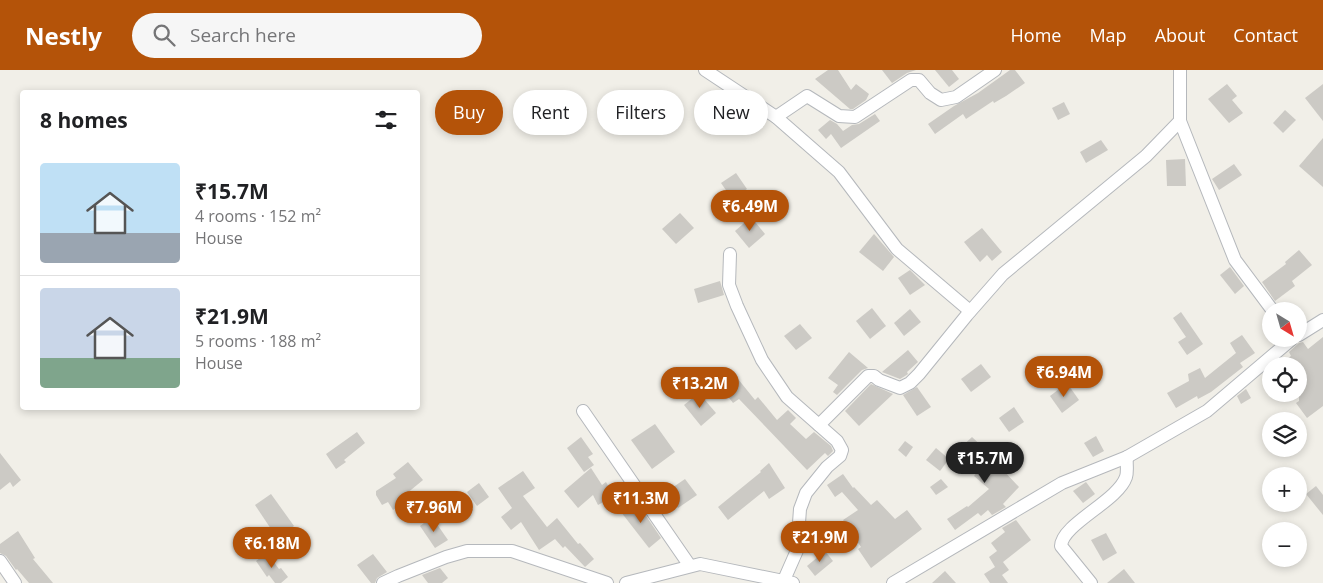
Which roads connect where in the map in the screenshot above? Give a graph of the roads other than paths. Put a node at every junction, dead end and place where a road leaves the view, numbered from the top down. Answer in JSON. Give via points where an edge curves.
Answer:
{"nodes":[{"id":1,"x":705,"y":70,"type":"edge"},
{"id":2,"x":994,"y":70,"type":"edge"},
{"id":3,"x":1180,"y":70,"type":"edge"},
{"id":4,"x":776,"y":117,"type":"junction"},
{"id":5,"x":1180,"y":121,"type":"junction"},
{"id":6,"x":730,"y":254,"type":"dead end"},
{"id":7,"x":1266,"y":302,"type":"edge"},
{"id":8,"x":970,"y":311,"type":"junction"},
{"id":9,"x":1323,"y":320,"type":"edge"},
{"id":10,"x":1308,"y":329,"type":"edge"},
{"id":11,"x":1281,"y":348,"type":"edge"},
{"id":12,"x":583,"y":412,"type":"dead end"},
{"id":13,"x":819,"y":425,"type":"junction"},
{"id":14,"x":1127,"y":457,"type":"junction"},
{"id":15,"x":0,"y":561,"type":"edge"},
{"id":16,"x":690,"y":566,"type":"junction"},
{"id":17,"x":788,"y":582,"type":"edge"},
{"id":18,"x":15,"y":583,"type":"edge"},
{"id":19,"x":383,"y":583,"type":"edge"},
{"id":20,"x":607,"y":583,"type":"edge"},
{"id":21,"x":626,"y":583,"type":"edge"},
{"id":22,"x":893,"y":583,"type":"edge"},
{"id":23,"x":1091,"y":583,"type":"edge"}],
"edges":[{"from":1,"to":4,"type":"street"},
{"from":2,"to":4,"type":"street","via":[[956,96],[941,100],[919,80],[911,80],[855,118],[839,116],[807,96]]},
{"from":3,"to":5,"type":"street"},
{"from":4,"to":8,"type":"street","via":[[839,172],[897,249]]},
{"from":5,"to":7,"type":"street","via":[[1235,260]]},
{"from":5,"to":8,"type":"street","via":[[1146,156],[1003,274]]},
{"from":6,"to":13,"type":"street","via":[[729,285],[762,360],[787,397]]},
{"from":8,"to":13,"type":"street","via":[[910,383],[900,388],[868,376]]},
{"from":9,"to":10,"type":"street"},
{"from":11,"to":14,"type":"street","via":[[1207,411]]},
{"from":12,"to":16,"type":"street"},
{"from":13,"to":17,"type":"street","via":[[842,450],[806,493],[800,509],[802,539]]},
{"from":14,"to":22,"type":"street","via":[[1062,483]]},
{"from":14,"to":23,"type":"street","via":[[1126,476],[1120,486],[1066,532],[1061,540],[1061,546]]},
{"from":15,"to":18,"type":"street"},
{"from":16,"to":17,"type":"street","via":[[700,564]]},
{"from":16,"to":21,"type":"street"},
{"from":19,"to":20,"type":"street","via":[[453,555],[512,550]]}]}
